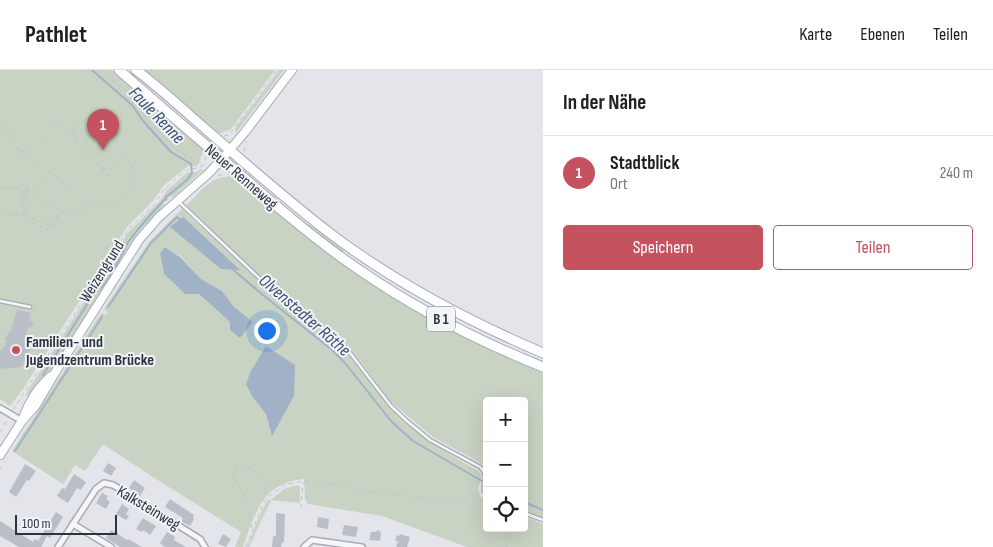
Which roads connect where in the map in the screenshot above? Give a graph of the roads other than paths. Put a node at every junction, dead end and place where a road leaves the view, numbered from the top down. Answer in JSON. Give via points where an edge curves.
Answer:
{"nodes":[{"id":1,"x":119,"y":70,"type":"edge"},
{"id":2,"x":136,"y":70,"type":"edge"},
{"id":3,"x":292,"y":70,"type":"edge"},
{"id":4,"x":230,"y":150,"type":"junction"},
{"id":5,"x":222,"y":159,"type":"junction"},
{"id":6,"x":178,"y":200,"type":"junction"},
{"id":7,"x":0,"y":301,"type":"edge"},
{"id":8,"x":30,"y":307,"type":"dead end"},
{"id":9,"x":543,"y":353,"type":"edge"},
{"id":10,"x":543,"y":367,"type":"edge"},
{"id":11,"x":0,"y":408,"type":"edge"},
{"id":12,"x":22,"y":421,"type":"junction"},
{"id":13,"x":1,"y":457,"type":"edge"},
{"id":14,"x":483,"y":470,"type":"edge"},
{"id":15,"x":528,"y":514,"type":"edge"},
{"id":16,"x":543,"y":520,"type":"edge"},
{"id":17,"x":73,"y":524,"type":"junction"},
{"id":18,"x":58,"y":547,"type":"edge"},
{"id":19,"x":111,"y":547,"type":"edge"},
{"id":20,"x":206,"y":547,"type":"edge"},
{"id":21,"x":304,"y":547,"type":"edge"},
{"id":22,"x":362,"y":547,"type":"edge"}],
"edges":[{"from":1,"to":5,"type":"main road","name":"Neuer Renneweg","number":"B 1"},
{"from":2,"to":4,"type":"main road","name":"Neuer Renneweg","number":"B 1"},
{"from":3,"to":4,"type":"main road","name":"Weizengrund"},
{"from":4,"to":5,"type":"main road","name":"Weizengrund"},
{"from":4,"to":9,"type":"main road","name":"Neuer Renneweg","number":"B 1","via":[[295,205],[389,274],[493,331]]},
{"from":5,"to":6,"type":"main road","name":"Weizengrund"},
{"from":5,"to":10,"type":"main road","name":"Neuer Renneweg","number":"B 1","via":[[293,220],[398,295],[451,325]]},
{"from":6,"to":12,"type":"main road","name":"Weizengrund","via":[[139,240],[56,371],[31,401]]},
{"from":6,"to":14,"type":"lane","via":[[276,294],[347,349],[407,422],[430,440]]},
{"from":7,"to":8,"type":"lane"},
{"from":11,"to":12,"type":"street"},
{"from":12,"to":13,"type":"main road","name":"Weizengrund"},
{"from":15,"to":16,"type":"lane"},
{"from":17,"to":18,"type":"street","name":"Kalksteinweg"},
{"from":17,"to":19,"type":"street"},
{"from":17,"to":20,"type":"street","name":"Kalksteinweg","via":[[96,489],[104,483],[113,485],[200,539]]},
{"from":21,"to":22,"type":"street","via":[[312,540]]}]}
